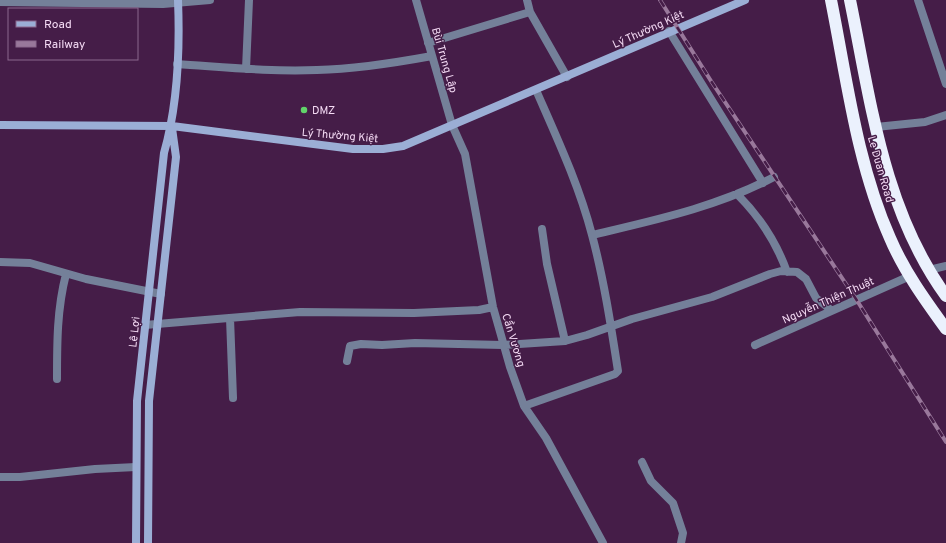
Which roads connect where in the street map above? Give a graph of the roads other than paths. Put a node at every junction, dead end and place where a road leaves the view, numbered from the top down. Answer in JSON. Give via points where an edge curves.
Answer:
{"nodes":[{"id":1,"x":210,"y":0,"type":"edge"},
{"id":2,"x":249,"y":0,"type":"edge"},
{"id":3,"x":416,"y":0,"type":"edge"},
{"id":4,"x":527,"y":0,"type":"edge"},
{"id":5,"x":745,"y":0,"type":"edge"},
{"id":6,"x":831,"y":0,"type":"edge"},
{"id":7,"x":850,"y":0,"type":"edge"},
{"id":8,"x":918,"y":0,"type":"edge"},
{"id":9,"x":178,"y":1,"type":"edge"},
{"id":10,"x":0,"y":2,"type":"edge"},
{"id":11,"x":530,"y":12,"type":"junction"},
{"id":12,"x":669,"y":31,"type":"junction"},
{"id":13,"x":428,"y":43,"type":"junction"},
{"id":14,"x":432,"y":56,"type":"junction"},
{"id":15,"x":177,"y":64,"type":"junction"},
{"id":16,"x":246,"y":69,"type":"junction"},
{"id":17,"x":567,"y":77,"type":"junction"},
{"id":18,"x":946,"y":84,"type":"edge"},
{"id":19,"x":536,"y":90,"type":"junction"},
{"id":20,"x":946,"y":115,"type":"edge"},
{"id":21,"x":0,"y":125,"type":"edge"},
{"id":22,"x":452,"y":125,"type":"junction"},
{"id":23,"x":172,"y":126,"type":"junction"},
{"id":24,"x":876,"y":127,"type":"junction"},
{"id":25,"x":774,"y":177,"type":"dead end"},
{"id":26,"x":764,"y":183,"type":"junction"},
{"id":27,"x":737,"y":194,"type":"junction"},
{"id":28,"x":158,"y":208,"type":"junction"},
{"id":29,"x":171,"y":209,"type":"junction"},
{"id":30,"x":542,"y":229,"type":"dead end"},
{"id":31,"x":592,"y":235,"type":"junction"},
{"id":32,"x":0,"y":262,"type":"edge"},
{"id":33,"x":946,"y":266,"type":"edge"},
{"id":34,"x":929,"y":270,"type":"junction"},
{"id":35,"x":787,"y":272,"type":"junction"},
{"id":36,"x":66,"y":274,"type":"junction"},
{"id":37,"x":910,"y":276,"type":"junction"},
{"id":38,"x":149,"y":291,"type":"junction"},
{"id":39,"x":161,"y":294,"type":"junction"},
{"id":40,"x":946,"y":296,"type":"edge"},
{"id":41,"x":493,"y":307,"type":"junction"},
{"id":42,"x":831,"y":310,"type":"junction"},
{"id":43,"x":230,"y":318,"type":"junction"},
{"id":44,"x":158,"y":323,"type":"junction"},
{"id":45,"x":145,"y":325,"type":"junction"},
{"id":46,"x":611,"y":326,"type":"junction"},
{"id":47,"x":946,"y":329,"type":"edge"},
{"id":48,"x":565,"y":341,"type":"junction"},
{"id":49,"x":503,"y":345,"type":"junction"},
{"id":50,"x":755,"y":345,"type":"dead end"},
{"id":51,"x":347,"y":361,"type":"dead end"},
{"id":52,"x":57,"y":379,"type":"dead end"},
{"id":53,"x":233,"y":398,"type":"dead end"},
{"id":54,"x":137,"y":401,"type":"junction"},
{"id":55,"x":149,"y":401,"type":"junction"},
{"id":56,"x":524,"y":406,"type":"junction"},
{"id":57,"x":642,"y":462,"type":"dead end"},
{"id":58,"x":136,"y":467,"type":"junction"},
{"id":59,"x":0,"y":477,"type":"edge"},
{"id":60,"x":136,"y":514,"type":"junction"},
{"id":61,"x":148,"y":514,"type":"junction"},
{"id":62,"x":136,"y":543,"type":"edge"},
{"id":63,"x":148,"y":543,"type":"edge"},
{"id":64,"x":603,"y":543,"type":"edge"},
{"id":65,"x":681,"y":543,"type":"edge"}],
"edges":[{"from":1,"to":9,"type":"street"},
{"from":2,"to":16,"type":"street"},
{"from":3,"to":13,"type":"street","name":"Bùi Trung Lập"},
{"from":4,"to":11,"type":"street"},
{"from":5,"to":12,"type":"street","name":"Lý Thường Kiệt"},
{"from":6,"to":37,"type":"highway","name":"Le Duan Road","via":[[860,147],[872,192],[890,239]]},
{"from":7,"to":24,"type":"highway","name":"Le Duan Road"},
{"from":8,"to":18,"type":"street"},
{"from":9,"to":10,"type":"street","via":[[159,4]]},
{"from":9,"to":15,"type":"street","name":"Lê Lợi"},
{"from":11,"to":13,"type":"street"},
{"from":11,"to":17,"type":"street"},
{"from":12,"to":17,"type":"street","name":"Lý Thường Kiệt"},
{"from":12,"to":26,"type":"street"},
{"from":13,"to":14,"type":"street","name":"Bùi Trung Lập"},
{"from":14,"to":16,"type":"street","via":[[350,68]]},
{"from":14,"to":22,"type":"street","name":"Bùi Trung Lập"},
{"from":15,"to":16,"type":"street"},
{"from":15,"to":23,"type":"street","name":"Lê Lợi"},
{"from":17,"to":19,"type":"street","name":"Lý Thường Kiệt"},
{"from":19,"to":22,"type":"street","name":"Lý Thường Kiệt"},
{"from":19,"to":31,"type":"street","via":[[571,170]]},
{"from":20,"to":24,"type":"street","via":[[925,122]]},
{"from":21,"to":23,"type":"street","name":"Lý Thường Kiệt"},
{"from":22,"to":23,"type":"street","name":"Lý Thường Kiệt","via":[[403,146],[383,150],[353,149]]},
{"from":22,"to":41,"type":"street","name":"Cần Vương","via":[[465,154]]},
{"from":23,"to":28,"type":"street","name":"Lê Lợi","via":[[164,152]]},
{"from":23,"to":29,"type":"street","name":"Lê Lợi","via":[[176,157]]},
{"from":24,"to":34,"type":"highway","name":"Le Duan Road","via":[[891,188],[909,233]]},
{"from":25,"to":26,"type":"street"},
{"from":26,"to":27,"type":"street"},
{"from":27,"to":31,"type":"street","via":[[695,210]]},
{"from":27,"to":35,"type":"street","via":[[771,236]]},
{"from":28,"to":29,"type":"street"},
{"from":28,"to":38,"type":"street","name":"Lê Lợi"},
{"from":29,"to":39,"type":"street","name":"Lê Lợi"},
{"from":30,"to":48,"type":"street","via":[[547,264]]},
{"from":31,"to":46,"type":"street"},
{"from":32,"to":36,"type":"street","via":[[30,263]]},
{"from":33,"to":34,"type":"street"},
{"from":34,"to":40,"type":"highway","name":"Le Duan Road"},
{"from":35,"to":42,"type":"street","via":[[797,272],[806,279],[816,298]]},
{"from":35,"to":46,"type":"street","via":[[770,274],[712,297]]},
{"from":36,"to":38,"type":"street"},
{"from":36,"to":52,"type":"street","via":[[60,303]]},
{"from":37,"to":42,"type":"street","name":"Nguyễn Thiện Thuật"},
{"from":37,"to":47,"type":"highway","name":"Le Duan Road"},
{"from":38,"to":39,"type":"street"},
{"from":38,"to":45,"type":"street","name":"Lê Lợi"},
{"from":39,"to":44,"type":"street","name":"Lê Lợi"},
{"from":41,"to":43,"type":"street","via":[[414,313],[300,312]]},
{"from":41,"to":49,"type":"street","name":"Cần Vương"},
{"from":42,"to":50,"type":"street","name":"Nguyễn Thiện Thuật"},
{"from":43,"to":44,"type":"street"},
{"from":43,"to":53,"type":"street"},
{"from":44,"to":45,"type":"street"},
{"from":44,"to":55,"type":"street","name":"Lê Lợi"},
{"from":45,"to":54,"type":"street","name":"Lê Lợi"},
{"from":46,"to":48,"type":"street"},
{"from":46,"to":56,"type":"street","via":[[617,373]]},
{"from":48,"to":49,"type":"street"},
{"from":49,"to":51,"type":"street","via":[[357,344],[350,346]]},
{"from":49,"to":56,"type":"street","name":"Cần Vương"},
{"from":54,"to":55,"type":"street"},
{"from":54,"to":58,"type":"street","name":"Lê Lợi"},
{"from":55,"to":61,"type":"street","name":"Lê Lợi"},
{"from":56,"to":64,"type":"street","name":"Cần Vương","via":[[546,438]]},
{"from":57,"to":65,"type":"street","via":[[651,481],[672,503],[683,533]]},
{"from":58,"to":59,"type":"street"},
{"from":58,"to":60,"type":"street","name":"Lê Lợi"},
{"from":60,"to":61,"type":"street"},
{"from":60,"to":62,"type":"street","name":"Lê Lợi"},
{"from":61,"to":63,"type":"street","name":"Lê Lợi"}]}
